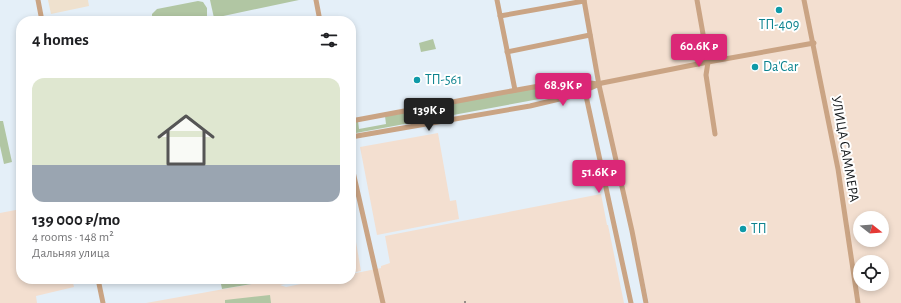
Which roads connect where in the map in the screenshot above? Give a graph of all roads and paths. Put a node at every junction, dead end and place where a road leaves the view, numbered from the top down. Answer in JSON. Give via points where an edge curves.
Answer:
{"nodes":[{"id":1,"x":38,"y":0,"type":"edge"},
{"id":2,"x":316,"y":0,"type":"edge"},
{"id":3,"x":497,"y":0,"type":"edge"},
{"id":4,"x":584,"y":0,"type":"edge"},
{"id":5,"x":697,"y":0,"type":"edge"},
{"id":6,"x":804,"y":0,"type":"edge"},
{"id":7,"x":41,"y":16,"type":"edge"},
{"id":8,"x":319,"y":16,"type":"edge"},
{"id":9,"x":500,"y":16,"type":"junction"},
{"id":10,"x":590,"y":36,"type":"junction"},
{"id":11,"x":814,"y":43,"type":"junction"},
{"id":12,"x":507,"y":52,"type":"junction"},
{"id":13,"x":708,"y":62,"type":"junction"},
{"id":14,"x":582,"y":82,"type":"junction"},
{"id":15,"x":599,"y":85,"type":"junction"},
{"id":16,"x":515,"y":90,"type":"junction"},
{"id":17,"x":585,"y":91,"type":"junction"},
{"id":18,"x":356,"y":120,"type":"edge"},
{"id":19,"x":716,"y":134,"type":"dead end"},
{"id":20,"x":356,"y":137,"type":"edge"},
{"id":21,"x":356,"y":184,"type":"edge"},
{"id":22,"x":99,"y":284,"type":"edge"},
{"id":23,"x":103,"y":303,"type":"edge"},
{"id":24,"x":383,"y":303,"type":"edge"},
{"id":25,"x":631,"y":303,"type":"edge"},
{"id":26,"x":646,"y":303,"type":"edge"},
{"id":27,"x":858,"y":303,"type":"edge"}],
"edges":[{"from":1,"to":7,"type":"street"},
{"from":2,"to":8,"type":"street"},
{"from":3,"to":9,"type":"street"},
{"from":4,"to":9,"type":"street"},
{"from":4,"to":10,"type":"street"},
{"from":5,"to":13,"type":"street"},
{"from":6,"to":11,"type":"street","name":"УЛИЦА САММЕРА"},
{"from":9,"to":12,"type":"street"},
{"from":10,"to":12,"type":"street"},
{"from":10,"to":15,"type":"street"},
{"from":11,"to":13,"type":"street"},
{"from":11,"to":27,"type":"street","name":"УЛИЦА САММЕРА","via":[[841,188]]},
{"from":12,"to":16,"type":"street"},
{"from":13,"to":15,"type":"street"},
{"from":13,"to":19,"type":"street","via":[[706,75]]},
{"from":14,"to":15,"type":"street"},
{"from":14,"to":16,"type":"street","via":[[571,80]]},
{"from":14,"to":17,"type":"street"},
{"from":15,"to":17,"type":"street"},
{"from":15,"to":26,"type":"street"},
{"from":16,"to":18,"type":"street"},
{"from":17,"to":20,"type":"street","via":[[530,106]]},
{"from":17,"to":25,"type":"street"},
{"from":21,"to":24,"type":"street"},
{"from":22,"to":23,"type":"street"}]}
